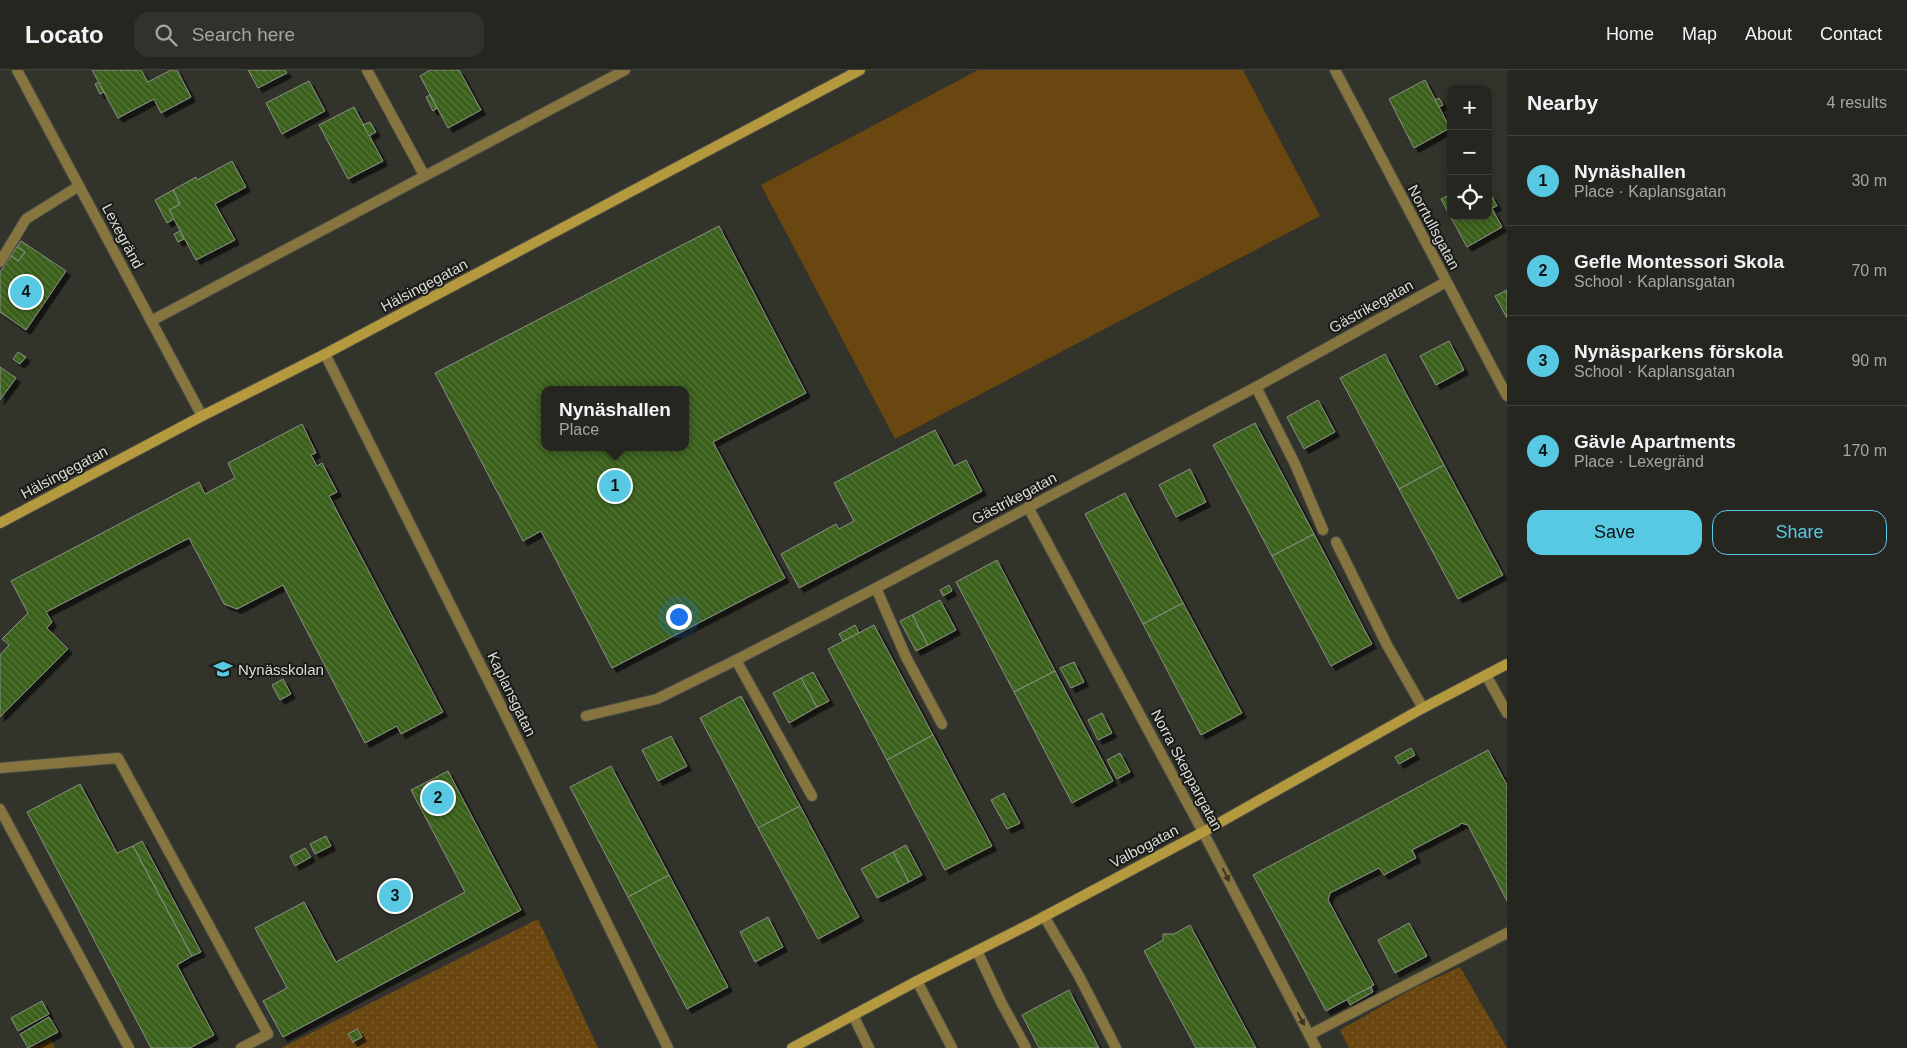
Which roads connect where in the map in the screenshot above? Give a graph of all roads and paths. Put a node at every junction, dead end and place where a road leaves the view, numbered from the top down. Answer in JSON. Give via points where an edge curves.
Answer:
{"nodes":[{"id":1,"x":17,"y":70,"type":"edge"},
{"id":2,"x":367,"y":70,"type":"edge"},
{"id":3,"x":625,"y":70,"type":"edge"},
{"id":4,"x":860,"y":70,"type":"edge"},
{"id":5,"x":1335,"y":70,"type":"edge"},
{"id":6,"x":424,"y":175,"type":"junction"},
{"id":7,"x":79,"y":186,"type":"junction"},
{"id":8,"x":0,"y":262,"type":"edge"},
{"id":9,"x":1446,"y":282,"type":"junction"},
{"id":10,"x":151,"y":321,"type":"junction"},
{"id":11,"x":325,"y":354,"type":"junction"},
{"id":12,"x":1256,"y":387,"type":"junction"},
{"id":13,"x":1507,"y":396,"type":"edge"},
{"id":14,"x":202,"y":416,"type":"junction"},
{"id":15,"x":1028,"y":507,"type":"junction"},
{"id":16,"x":0,"y":523,"type":"edge"},
{"id":17,"x":1323,"y":530,"type":"dead end"},
{"id":18,"x":1336,"y":542,"type":"dead end"},
{"id":19,"x":876,"y":588,"type":"junction"},
{"id":20,"x":736,"y":660,"type":"junction"},
{"id":21,"x":1507,"y":664,"type":"edge"},
{"id":22,"x":1486,"y":675,"type":"junction"},
{"id":23,"x":1423,"y":708,"type":"junction"},
{"id":24,"x":1507,"y":713,"type":"edge"},
{"id":25,"x":586,"y":716,"type":"dead end"},
{"id":26,"x":942,"y":724,"type":"dead end"},
{"id":27,"x":0,"y":768,"type":"edge"},
{"id":28,"x":812,"y":796,"type":"dead end"},
{"id":29,"x":0,"y":810,"type":"edge"},
{"id":30,"x":1203,"y":832,"type":"junction"},
{"id":31,"x":1044,"y":916,"type":"junction"},
{"id":32,"x":1507,"y":933,"type":"edge"},
{"id":33,"x":977,"y":951,"type":"junction"},
{"id":34,"x":916,"y":981,"type":"junction"},
{"id":35,"x":853,"y":1016,"type":"junction"},
{"id":36,"x":1309,"y":1035,"type":"junction"},
{"id":37,"x":129,"y":1048,"type":"edge"},
{"id":38,"x":240,"y":1048,"type":"edge"},
{"id":39,"x":668,"y":1048,"type":"edge"},
{"id":40,"x":792,"y":1048,"type":"edge"},
{"id":41,"x":869,"y":1048,"type":"edge"},
{"id":42,"x":952,"y":1048,"type":"edge"},
{"id":43,"x":1026,"y":1048,"type":"edge"},
{"id":44,"x":1116,"y":1048,"type":"edge"},
{"id":45,"x":1316,"y":1048,"type":"edge"}],
"edges":[{"from":1,"to":7,"type":"street","name":"Lexegränd"},
{"from":2,"to":6,"type":"street"},
{"from":3,"to":6,"type":"street"},
{"from":4,"to":11,"type":"street","name":"Hälsingegatan"},
{"from":5,"to":9,"type":"street","name":"Norrtullsgatan"},
{"from":6,"to":10,"type":"street"},
{"from":7,"to":8,"type":"street","via":[[26,219]]},
{"from":7,"to":10,"type":"street","name":"Lexegränd"},
{"from":9,"to":12,"type":"street","name":"Gästrikegatan"},
{"from":9,"to":13,"type":"street","name":"Norrtullsgatan"},
{"from":10,"to":14,"type":"street","name":"Lexegränd"},
{"from":11,"to":14,"type":"street","name":"Hälsingegatan"},
{"from":11,"to":39,"type":"street","name":"Kaplansgatan"},
{"from":12,"to":15,"type":"street","name":"Gästrikegatan"},
{"from":12,"to":17,"type":"street","via":[[1295,464]]},
{"from":14,"to":16,"type":"street","name":"Hälsingegatan"},
{"from":15,"to":19,"type":"street","name":"Gästrikegatan"},
{"from":15,"to":30,"type":"street","name":"Norra Skeppargatan"},
{"from":18,"to":23,"type":"street"},
{"from":19,"to":20,"type":"street","name":"Gästrikegatan"},
{"from":19,"to":26,"type":"street","via":[[906,657]]},
{"from":20,"to":25,"type":"street","name":"Gästrikegatan","via":[[657,699]]},
{"from":20,"to":28,"type":"street"},
{"from":21,"to":22,"type":"street","name":"Valbogatan"},
{"from":22,"to":23,"type":"street","name":"Valbogatan"},
{"from":22,"to":24,"type":"street"},
{"from":23,"to":30,"type":"street","name":"Valbogatan"},
{"from":27,"to":38,"type":"street","via":[[118,758],[268,1034]]},
{"from":29,"to":37,"type":"street"},
{"from":30,"to":31,"type":"street","name":"Valbogatan"},
{"from":30,"to":36,"type":"street","name":"Norra Skeppargatan","one_way":true},
{"from":31,"to":33,"type":"street","name":"Valbogatan"},
{"from":31,"to":44,"type":"street"},
{"from":32,"to":36,"type":"street"},
{"from":33,"to":34,"type":"street","name":"Valbogatan"},
{"from":33,"to":43,"type":"street"},
{"from":34,"to":35,"type":"street","name":"Valbogatan"},
{"from":34,"to":42,"type":"street"},
{"from":35,"to":40,"type":"street","name":"Valbogatan"},
{"from":35,"to":41,"type":"street"},
{"from":36,"to":45,"type":"street","name":"Norra Skeppargatan"}]}
